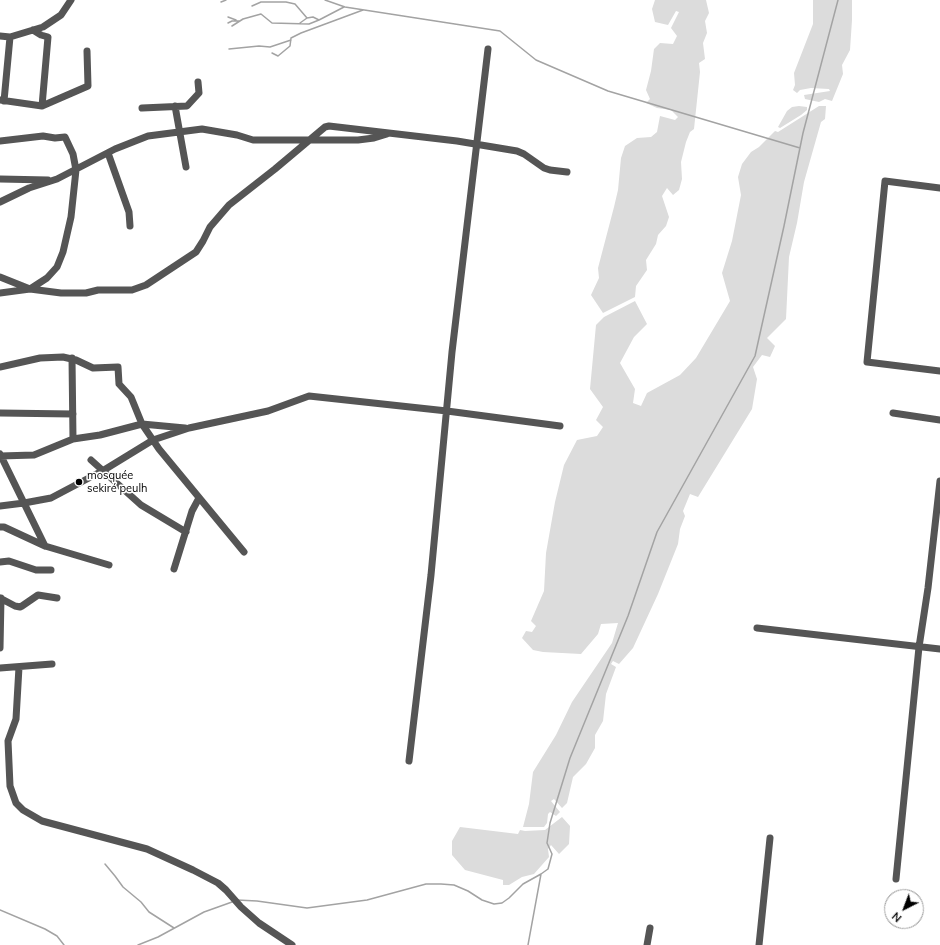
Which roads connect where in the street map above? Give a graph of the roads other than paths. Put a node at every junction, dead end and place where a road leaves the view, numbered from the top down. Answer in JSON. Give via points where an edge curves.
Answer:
{"nodes":[{"id":1,"x":71,"y":0,"type":"edge"},
{"id":2,"x":33,"y":30,"type":"junction"},
{"id":3,"x":0,"y":36,"type":"edge"},
{"id":4,"x":10,"y":37,"type":"junction"},
{"id":5,"x":488,"y":49,"type":"dead end"},
{"id":6,"x":87,"y":51,"type":"dead end"},
{"id":7,"x":198,"y":82,"type":"dead end"},
{"id":8,"x":2,"y":100,"type":"edge"},
{"id":9,"x":42,"y":106,"type":"junction"},
{"id":10,"x":175,"y":106,"type":"junction"},
{"id":11,"x":142,"y":108,"type":"dead end"},
{"id":12,"x":179,"y":133,"type":"junction"},
{"id":13,"x":388,"y":134,"type":"junction"},
{"id":14,"x":310,"y":140,"type":"junction"},
{"id":15,"x":0,"y":141,"type":"edge"},
{"id":16,"x":477,"y":145,"type":"junction"},
{"id":17,"x":108,"y":153,"type":"junction"},
{"id":18,"x":186,"y":167,"type":"dead end"},
{"id":19,"x":76,"y":170,"type":"junction"},
{"id":20,"x":567,"y":172,"type":"dead end"},
{"id":21,"x":0,"y":179,"type":"edge"},
{"id":22,"x":54,"y":180,"type":"junction"},
{"id":23,"x":940,"y":188,"type":"edge"},
{"id":24,"x":0,"y":202,"type":"edge"},
{"id":25,"x":130,"y":226,"type":"dead end"},
{"id":26,"x":0,"y":277,"type":"edge"},
{"id":27,"x":30,"y":289,"type":"junction"},
{"id":28,"x":0,"y":293,"type":"edge"},
{"id":29,"x":72,"y":358,"type":"junction"},
{"id":30,"x":0,"y":367,"type":"edge"},
{"id":31,"x":940,"y":371,"type":"edge"},
{"id":32,"x":447,"y":411,"type":"junction"},
{"id":33,"x":0,"y":413,"type":"edge"},
{"id":34,"x":892,"y":413,"type":"dead end"},
{"id":35,"x":73,"y":414,"type":"junction"},
{"id":36,"x":940,"y":420,"type":"edge"},
{"id":37,"x":142,"y":424,"type":"junction"},
{"id":38,"x":560,"y":426,"type":"dead end"},
{"id":39,"x":189,"y":428,"type":"junction"},
{"id":40,"x":73,"y":439,"type":"junction"},
{"id":41,"x":153,"y":440,"type":"junction"},
{"id":42,"x":0,"y":456,"type":"edge"},
{"id":43,"x":91,"y":460,"type":"dead end"},
{"id":44,"x":104,"y":470,"type":"junction"},
{"id":45,"x":940,"y":481,"type":"edge"},
{"id":46,"x":199,"y":498,"type":"junction"},
{"id":47,"x":24,"y":503,"type":"junction"},
{"id":48,"x":0,"y":506,"type":"edge"},
{"id":49,"x":0,"y":527,"type":"edge"},
{"id":50,"x":186,"y":532,"type":"junction"},
{"id":51,"x":45,"y":546,"type":"junction"},
{"id":52,"x":244,"y":552,"type":"dead end"},
{"id":53,"x":0,"y":562,"type":"edge"},
{"id":54,"x":109,"y":565,"type":"dead end"},
{"id":55,"x":174,"y":569,"type":"dead end"},
{"id":56,"x":51,"y":570,"type":"dead end"},
{"id":57,"x":1,"y":598,"type":"edge"},
{"id":58,"x":57,"y":598,"type":"dead end"},
{"id":59,"x":758,"y":628,"type":"dead end"},
{"id":60,"x":0,"y":633,"type":"edge"},
{"id":61,"x":919,"y":647,"type":"junction"},
{"id":62,"x":0,"y":648,"type":"edge"},
{"id":63,"x":940,"y":649,"type":"edge"},
{"id":64,"x":52,"y":664,"type":"dead end"},
{"id":65,"x":19,"y":667,"type":"junction"},
{"id":66,"x":0,"y":668,"type":"edge"},
{"id":67,"x":409,"y":761,"type":"dead end"},
{"id":68,"x":770,"y":838,"type":"dead end"},
{"id":69,"x":896,"y":879,"type":"dead end"},
{"id":70,"x":650,"y":928,"type":"dead end"},
{"id":71,"x":292,"y":945,"type":"edge"},
{"id":72,"x":648,"y":945,"type":"edge"},
{"id":73,"x":759,"y":945,"type":"edge"}],
"edges":[{"from":1,"to":2,"type":"street","via":[[61,15],[43,27]]},
{"from":2,"to":4,"type":"street"},
{"from":2,"to":9,"type":"street","via":[[48,37]]},
{"from":3,"to":4,"type":"street"},
{"from":4,"to":8,"type":"street"},
{"from":5,"to":16,"type":"street"},
{"from":6,"to":9,"type":"street","via":[[88,86]]},
{"from":7,"to":10,"type":"street","via":[[199,93],[187,106]]},
{"from":8,"to":9,"type":"street"},
{"from":10,"to":11,"type":"street"},
{"from":10,"to":12,"type":"street"},
{"from":12,"to":14,"type":"street","via":[[202,129],[253,140]]},
{"from":12,"to":17,"type":"street","via":[[148,136]]},
{"from":12,"to":18,"type":"street"},
{"from":13,"to":14,"type":"street","via":[[358,140]]},
{"from":13,"to":14,"type":"street","via":[[329,126]]},
{"from":13,"to":16,"type":"street"},
{"from":14,"to":27,"type":"street","via":[[229,205],[210,227],[196,252],[146,285],[132,290],[98,290],[86,293]]},
{"from":15,"to":19,"type":"street","via":[[43,136],[65,138],[73,154]]},
{"from":16,"to":20,"type":"street","via":[[516,150],[544,168]]},
{"from":16,"to":32,"type":"street"},
{"from":17,"to":19,"type":"street"},
{"from":17,"to":25,"type":"street","via":[[129,212]]},
{"from":19,"to":22,"type":"street"},
{"from":19,"to":27,"type":"street","via":[[71,217],[60,260],[47,278]]},
{"from":21,"to":22,"type":"street"},
{"from":22,"to":24,"type":"street","via":[[29,188]]},
{"from":23,"to":31,"type":"street","via":[[885,181],[868,362]]},
{"from":26,"to":27,"type":"street"},
{"from":27,"to":28,"type":"street"},
{"from":29,"to":30,"type":"street","via":[[40,358]]},
{"from":29,"to":35,"type":"street"},
{"from":29,"to":37,"type":"street","via":[[93,368],[118,367],[119,384],[131,397]]},
{"from":32,"to":38,"type":"street"},
{"from":32,"to":39,"type":"street","via":[[310,396],[268,411]]},
{"from":32,"to":67,"type":"street"},
{"from":33,"to":35,"type":"street"},
{"from":34,"to":36,"type":"street"},
{"from":35,"to":40,"type":"street"},
{"from":37,"to":39,"type":"street"},
{"from":37,"to":40,"type":"street"},
{"from":37,"to":41,"type":"street"},
{"from":39,"to":41,"type":"street"},
{"from":40,"to":42,"type":"street","via":[[34,455]]},
{"from":41,"to":44,"type":"street"},
{"from":41,"to":46,"type":"street"},
{"from":42,"to":47,"type":"street"},
{"from":43,"to":44,"type":"street"},
{"from":44,"to":47,"type":"street","via":[[51,498]]},
{"from":44,"to":50,"type":"street","via":[[141,505]]},
{"from":45,"to":61,"type":"street"},
{"from":46,"to":50,"type":"street"},
{"from":46,"to":52,"type":"street"},
{"from":47,"to":48,"type":"street"},
{"from":47,"to":51,"type":"street"},
{"from":49,"to":51,"type":"street"},
{"from":50,"to":55,"type":"street"},
{"from":51,"to":54,"type":"street"},
{"from":53,"to":56,"type":"street","via":[[9,561],[36,570]]},
{"from":57,"to":58,"type":"street","via":[[20,607],[38,595]]},
{"from":57,"to":60,"type":"street"},
{"from":59,"to":61,"type":"street"},
{"from":60,"to":62,"type":"street"},
{"from":61,"to":63,"type":"street"},
{"from":61,"to":69,"type":"street"},
{"from":64,"to":65,"type":"street"},
{"from":65,"to":66,"type":"street"},
{"from":65,"to":71,"type":"street","via":[[16,719],[8,741],[10,786],[16,803],[42,821],[147,849],[193,870],[218,883],[241,907]]},
{"from":68,"to":73,"type":"street"},
{"from":70,"to":72,"type":"street"}]}
